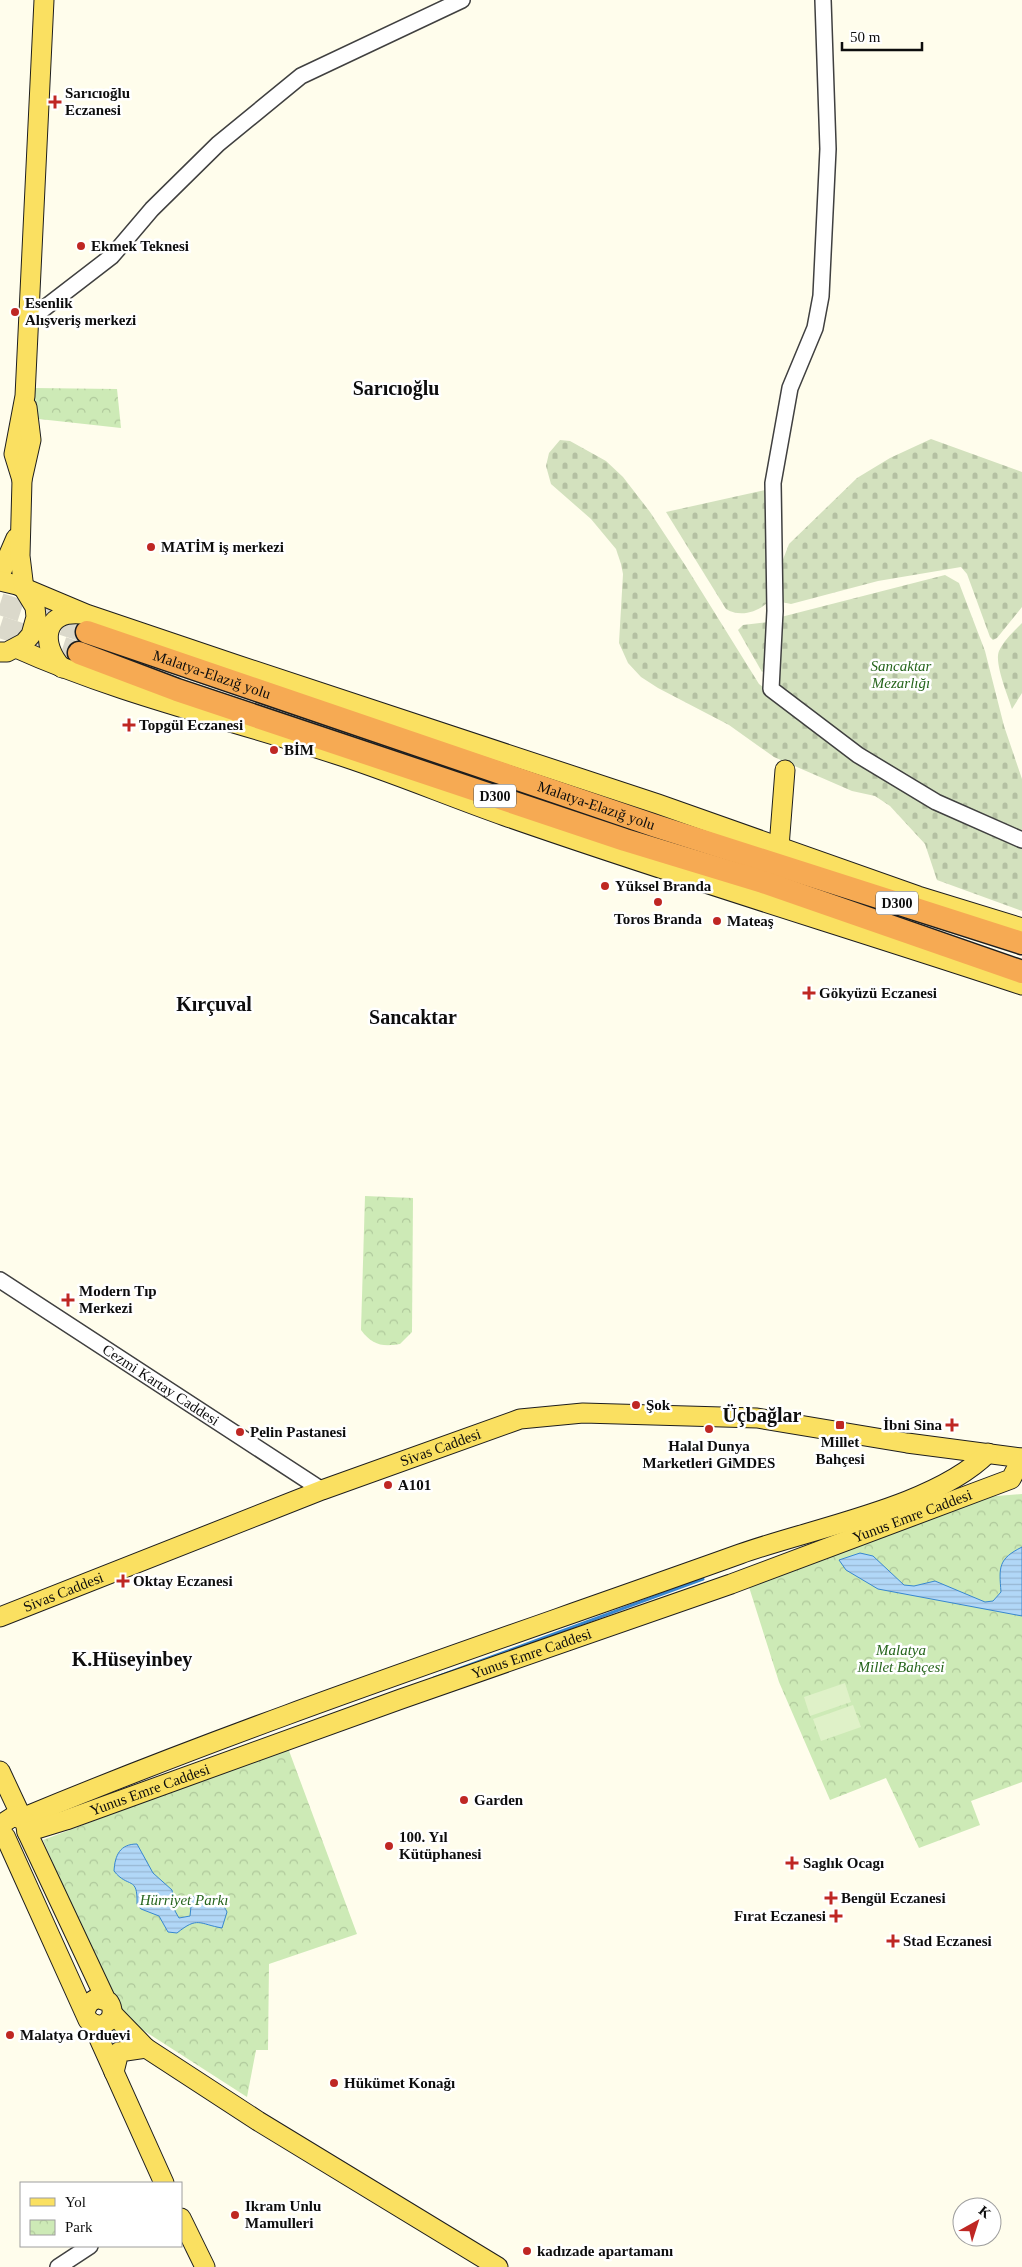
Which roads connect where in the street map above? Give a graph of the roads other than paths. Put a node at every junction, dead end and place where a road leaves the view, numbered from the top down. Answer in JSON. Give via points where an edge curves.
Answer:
{"nodes":[{"id":1,"x":44,"y":0,"type":"edge"},
{"id":2,"x":462,"y":0,"type":"edge"},
{"id":3,"x":823,"y":0,"type":"edge"},
{"id":4,"x":29,"y":320,"type":"junction"},
{"id":5,"x":19,"y":530,"type":"junction"},
{"id":6,"x":0,"y":575,"type":"edge"},
{"id":7,"x":0,"y":581,"type":"edge"},
{"id":8,"x":24,"y":590,"type":"junction"},
{"id":9,"x":84,"y":633,"type":"junction"},
{"id":10,"x":8,"y":650,"type":"edge"},
{"id":11,"x":0,"y":667,"type":"edge"},
{"id":12,"x":62,"y":668,"type":"junction"},
{"id":13,"x":785,"y":770,"type":"dead end"},
{"id":14,"x":743,"y":834,"type":"junction"},
{"id":15,"x":1022,"y":840,"type":"edge"},
{"id":16,"x":780,"y":847,"type":"junction"},
{"id":17,"x":791,"y":868,"type":"junction"},
{"id":18,"x":1022,"y":928,"type":"edge"},
{"id":19,"x":1022,"y":943,"type":"edge"},
{"id":20,"x":1022,"y":972,"type":"edge"},
{"id":21,"x":1022,"y":985,"type":"edge"},
{"id":22,"x":0,"y":1280,"type":"edge"},
{"id":23,"x":907,"y":1443,"type":"junction"},
{"id":24,"x":988,"y":1453,"type":"junction"},
{"id":25,"x":1022,"y":1458,"type":"edge"},
{"id":26,"x":973,"y":1468,"type":"junction"},
{"id":27,"x":1016,"y":1479,"type":"edge"},
{"id":28,"x":322,"y":1490,"type":"junction"},
{"id":29,"x":0,"y":1617,"type":"edge"},
{"id":30,"x":0,"y":1771,"type":"edge"},
{"id":31,"x":8,"y":1827,"type":"edge"},
{"id":32,"x":109,"y":2007,"type":"junction"},
{"id":33,"x":89,"y":2017,"type":"junction"},
{"id":34,"x":146,"y":2048,"type":"junction"},
{"id":35,"x":114,"y":2072,"type":"junction"},
{"id":36,"x":164,"y":2182,"type":"edge"},
{"id":37,"x":182,"y":2220,"type":"edge"},
{"id":38,"x":88,"y":2247,"type":"edge"},
{"id":39,"x":58,"y":2267,"type":"edge"},
{"id":40,"x":205,"y":2267,"type":"edge"},
{"id":41,"x":498,"y":2267,"type":"edge"}],
"edges":[{"from":1,"to":4,"type":"main road"},
{"from":2,"to":4,"type":"street","via":[[301,76],[218,144],[152,210],[112,256]]},
{"from":3,"to":15,"type":"street","via":[[828,148],[821,296],[815,328],[790,388],[773,483],[775,611],[772,689],[858,755],[936,802]]},
{"from":4,"to":5,"type":"main road","via":[[25,396],[31,440],[22,480]]},
{"from":5,"to":6,"type":"main road"},
{"from":5,"to":8,"type":"main road"},
{"from":7,"to":8,"type":"main road"},
{"from":8,"to":9,"type":"main road"},
{"from":8,"to":10,"type":"main road","via":[[35,607],[36,617],[31,635],[24,643]]},
{"from":9,"to":12,"type":"main road","via":[[70,613],[60,616],[52,625],[47,634],[48,649]]},
{"from":9,"to":14,"type":"main road"},
{"from":9,"to":17,"type":"highway","name":"Malatya-Elazığ yolu","number":"D300"},
{"from":9,"to":20,"type":"highway","number":"D300","via":[[177,690],[616,837],[763,882]]},
{"from":10,"to":11,"type":"main road"},
{"from":10,"to":12,"type":"main road"},
{"from":12,"to":21,"type":"main road","via":[[336,754],[507,816],[803,916]]},
{"from":13,"to":16,"type":"main road"},
{"from":14,"to":16,"type":"main road"},
{"from":14,"to":17,"type":"main road"},
{"from":16,"to":18,"type":"main road","via":[[918,896]]},
{"from":17,"to":19,"type":"highway","name":"Malatya-Elazığ yolu","number":"D300"},
{"from":22,"to":28,"type":"street","name":"Cezmi Kartay Caddesi"},
{"from":23,"to":24,"type":"main road"},
{"from":23,"to":26,"type":"main road"},
{"from":23,"to":28,"type":"main road","name":"Sivas Caddesi","via":[[757,1418],[583,1413],[520,1419]]},
{"from":24,"to":25,"type":"main road"},
{"from":24,"to":26,"type":"main road","name":"Yunus Emre Caddesi"},
{"from":25,"to":27,"type":"main road"},
{"from":26,"to":27,"type":"main road"},
{"from":26,"to":31,"type":"main road","name":"Yunus Emre Caddesi","via":[[924,1494],[761,1546],[115,1779]]},
{"from":27,"to":31,"type":"main road","name":"Yunus Emre Caddesi","via":[[84,1814]]},
{"from":28,"to":29,"type":"main road","name":"Sivas Caddesi"},
{"from":30,"to":31,"type":"main road"},
{"from":31,"to":32,"type":"main road"},
{"from":31,"to":33,"type":"main road"},
{"from":32,"to":33,"type":"main road","via":[[105,2024]]},
{"from":32,"to":34,"type":"main road"},
{"from":33,"to":35,"type":"main road"},
{"from":34,"to":35,"type":"main road","via":[[119,2052]]},
{"from":34,"to":41,"type":"main road","via":[[258,2121]]},
{"from":35,"to":36,"type":"main road"},
{"from":37,"to":40,"type":"main road"},
{"from":38,"to":39,"type":"street"}]}
